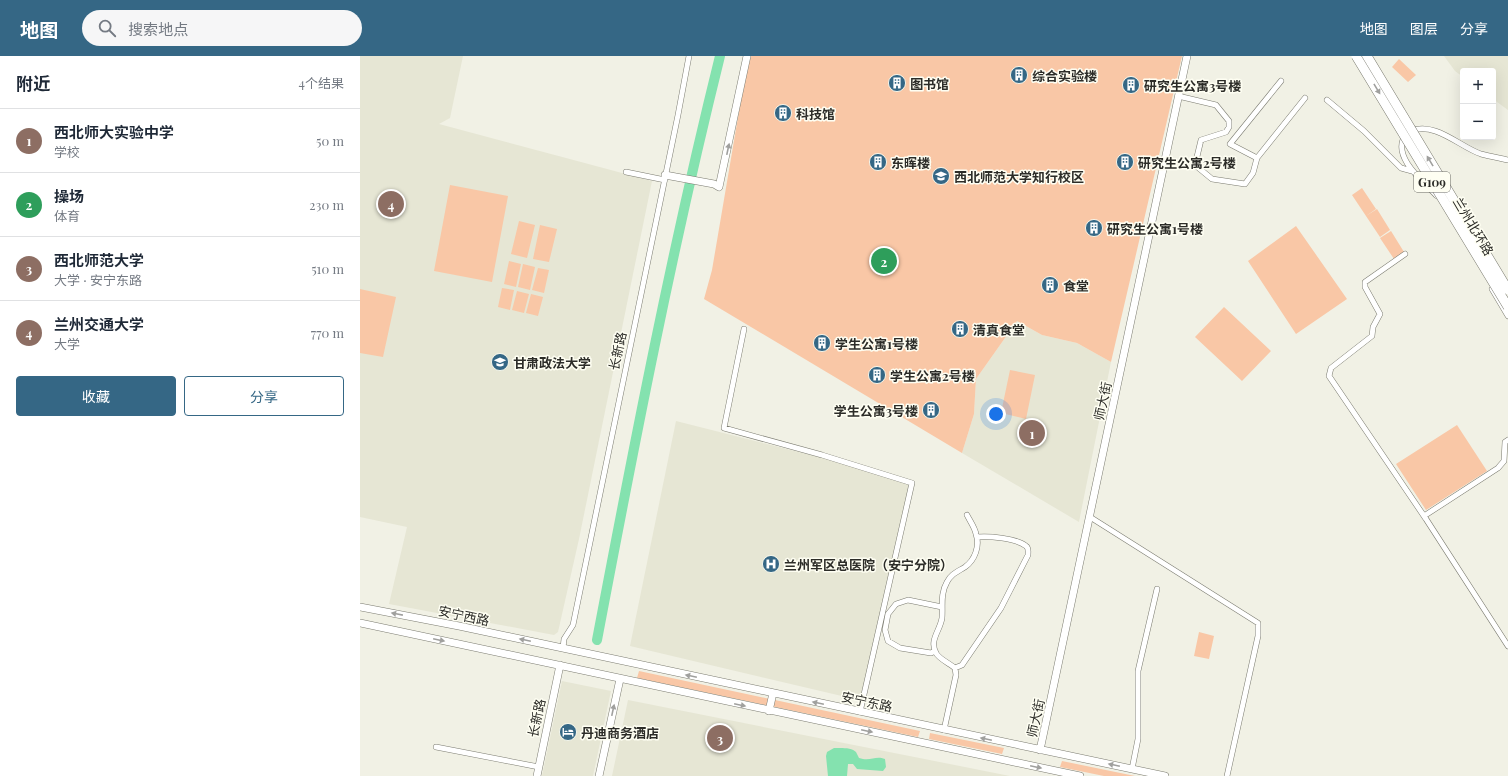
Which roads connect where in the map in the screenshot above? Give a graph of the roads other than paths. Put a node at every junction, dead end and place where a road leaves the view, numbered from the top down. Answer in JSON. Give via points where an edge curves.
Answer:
{"nodes":[{"id":1,"x":689,"y":56,"type":"edge"},
{"id":2,"x":747,"y":56,"type":"edge"},
{"id":3,"x":1187,"y":56,"type":"edge"},
{"id":4,"x":1356,"y":56,"type":"edge"},
{"id":5,"x":1367,"y":56,"type":"edge"},
{"id":6,"x":1281,"y":81,"type":"dead end"},
{"id":7,"x":1178,"y":96,"type":"junction"},
{"id":8,"x":1305,"y":98,"type":"dead end"},
{"id":9,"x":1327,"y":100,"type":"dead end"},
{"id":10,"x":1258,"y":158,"type":"junction"},
{"id":11,"x":1508,"y":160,"type":"edge"},
{"id":12,"x":1412,"y":171,"type":"junction"},
{"id":13,"x":626,"y":172,"type":"dead end"},
{"id":14,"x":665,"y":178,"type":"junction"},
{"id":15,"x":1405,"y":254,"type":"dead end"},
{"id":16,"x":1508,"y":290,"type":"edge"},
{"id":17,"x":1506,"y":307,"type":"edge"},
{"id":18,"x":1508,"y":316,"type":"edge"},
{"id":19,"x":744,"y":329,"type":"dead end"},
{"id":20,"x":1508,"y":440,"type":"edge"},
{"id":21,"x":967,"y":515,"type":"dead end"},
{"id":22,"x":1424,"y":516,"type":"junction"},
{"id":23,"x":1090,"y":517,"type":"junction"},
{"id":24,"x":977,"y":537,"type":"junction"},
{"id":25,"x":1157,"y":589,"type":"dead end"},
{"id":26,"x":360,"y":607,"type":"edge"},
{"id":27,"x":942,"y":607,"type":"junction"},
{"id":28,"x":360,"y":623,"type":"edge"},
{"id":29,"x":1508,"y":646,"type":"edge"},
{"id":30,"x":563,"y":648,"type":"junction"},
{"id":31,"x":935,"y":651,"type":"junction"},
{"id":32,"x":560,"y":665,"type":"junction"},
{"id":33,"x":955,"y":668,"type":"junction"},
{"id":34,"x":620,"y":680,"type":"junction"},
{"id":35,"x":772,"y":693,"type":"junction"},
{"id":36,"x":769,"y":711,"type":"junction"},
{"id":37,"x":860,"y":712,"type":"junction"},
{"id":38,"x":944,"y":730,"type":"junction"},
{"id":39,"x":436,"y":747,"type":"dead end"},
{"id":40,"x":1040,"y":750,"type":"junction"},
{"id":41,"x":539,"y":767,"type":"junction"},
{"id":42,"x":1132,"y":769,"type":"junction"},
{"id":43,"x":537,"y":776,"type":"edge"},
{"id":44,"x":599,"y":776,"type":"edge"},
{"id":45,"x":1080,"y":776,"type":"edge"},
{"id":46,"x":1166,"y":776,"type":"edge"},
{"id":47,"x":1227,"y":776,"type":"edge"}],
"edges":[{"from":1,"to":14,"type":"street","name":"长新路"},
{"from":14,"to":2,"type":"main road","one_way":true,"via":[[703,182],[720,187]]},
{"from":3,"to":7,"type":"main road","name":"师大街"},
{"from":4,"to":17,"type":"highway","name":"兰州北环路","number":"G109","one_way":true,"bridge":true},
{"from":16,"to":5,"type":"highway","name":"兰州北环路","number":"G109","one_way":true,"bridge":true},
{"from":6,"to":10,"type":"street","via":[[1230,144]]},
{"from":7,"to":10,"type":"street","via":[[1216,105],[1229,121],[1226,132],[1201,140],[1195,165],[1212,179],[1245,184]]},
{"from":7,"to":23,"type":"main road","name":"师大街"},
{"from":8,"to":10,"type":"street"},
{"from":9,"to":12,"type":"street","via":[[1364,131],[1401,168]]},
{"from":11,"to":12,"type":"street","via":[[1479,153],[1436,132],[1416,130],[1407,133],[1402,140],[1402,149]]},
{"from":12,"to":17,"type":"street","via":[[1437,196],[1460,228]]},
{"from":13,"to":14,"type":"street"},
{"from":14,"to":30,"type":"street","name":"长新路","via":[[573,625],[564,639]]},
{"from":15,"to":22,"type":"street","via":[[1365,282],[1365,287],[1380,314],[1373,327],[1372,336],[1331,368],[1329,376]]},
{"from":17,"to":18,"type":"street"},
{"from":19,"to":37,"type":"street","via":[[724,428],[912,482]]},
{"from":20,"to":22,"type":"street","via":[[1505,442],[1504,462],[1498,468]]},
{"from":21,"to":24,"type":"street"},
{"from":22,"to":29,"type":"street"},
{"from":23,"to":40,"type":"main road","name":"师大街"},
{"from":23,"to":47,"type":"street","via":[[1258,624],[1258,636]]},
{"from":24,"to":27,"type":"street","via":[[976,552],[972,560],[953,573],[947,582],[942,594]]},
{"from":24,"to":33,"type":"street","via":[[991,536],[1018,543],[1026,546],[1028,555],[1001,608],[962,665]]},
{"from":25,"to":42,"type":"street","via":[[1138,671],[1138,739]]},
{"from":30,"to":26,"type":"main road","name":"安宁西路","one_way":true},
{"from":27,"to":31,"type":"street","via":[[941,621],[934,638]]},
{"from":27,"to":31,"type":"street","via":[[908,600],[896,604],[888,614],[885,630],[888,641],[900,648],[931,653]]},
{"from":28,"to":32,"type":"main road","one_way":true},
{"from":35,"to":30,"type":"main road","name":"安宁东路","one_way":true},
{"from":31,"to":33,"type":"street"},
{"from":32,"to":34,"type":"main road"},
{"from":32,"to":41,"type":"main road","name":"长新路"},
{"from":33,"to":38,"type":"street","via":[[956,676]]},
{"from":34,"to":36,"type":"main road","one_way":true},
{"from":44,"to":34,"type":"main road","one_way":true},
{"from":35,"to":36,"type":"main road"},
{"from":37,"to":35,"type":"main road","name":"安宁东路","one_way":true},
{"from":36,"to":45,"type":"main road","one_way":true},
{"from":37,"to":38,"type":"main road","name":"安宁东路"},
{"from":40,"to":38,"type":"main road","name":"安宁东路","one_way":true},
{"from":39,"to":41,"type":"street"},
{"from":42,"to":40,"type":"main road","name":"安宁东路","one_way":true},
{"from":41,"to":43,"type":"main road","name":"长新路"},
{"from":42,"to":46,"type":"main road","name":"安宁东路"}]}
